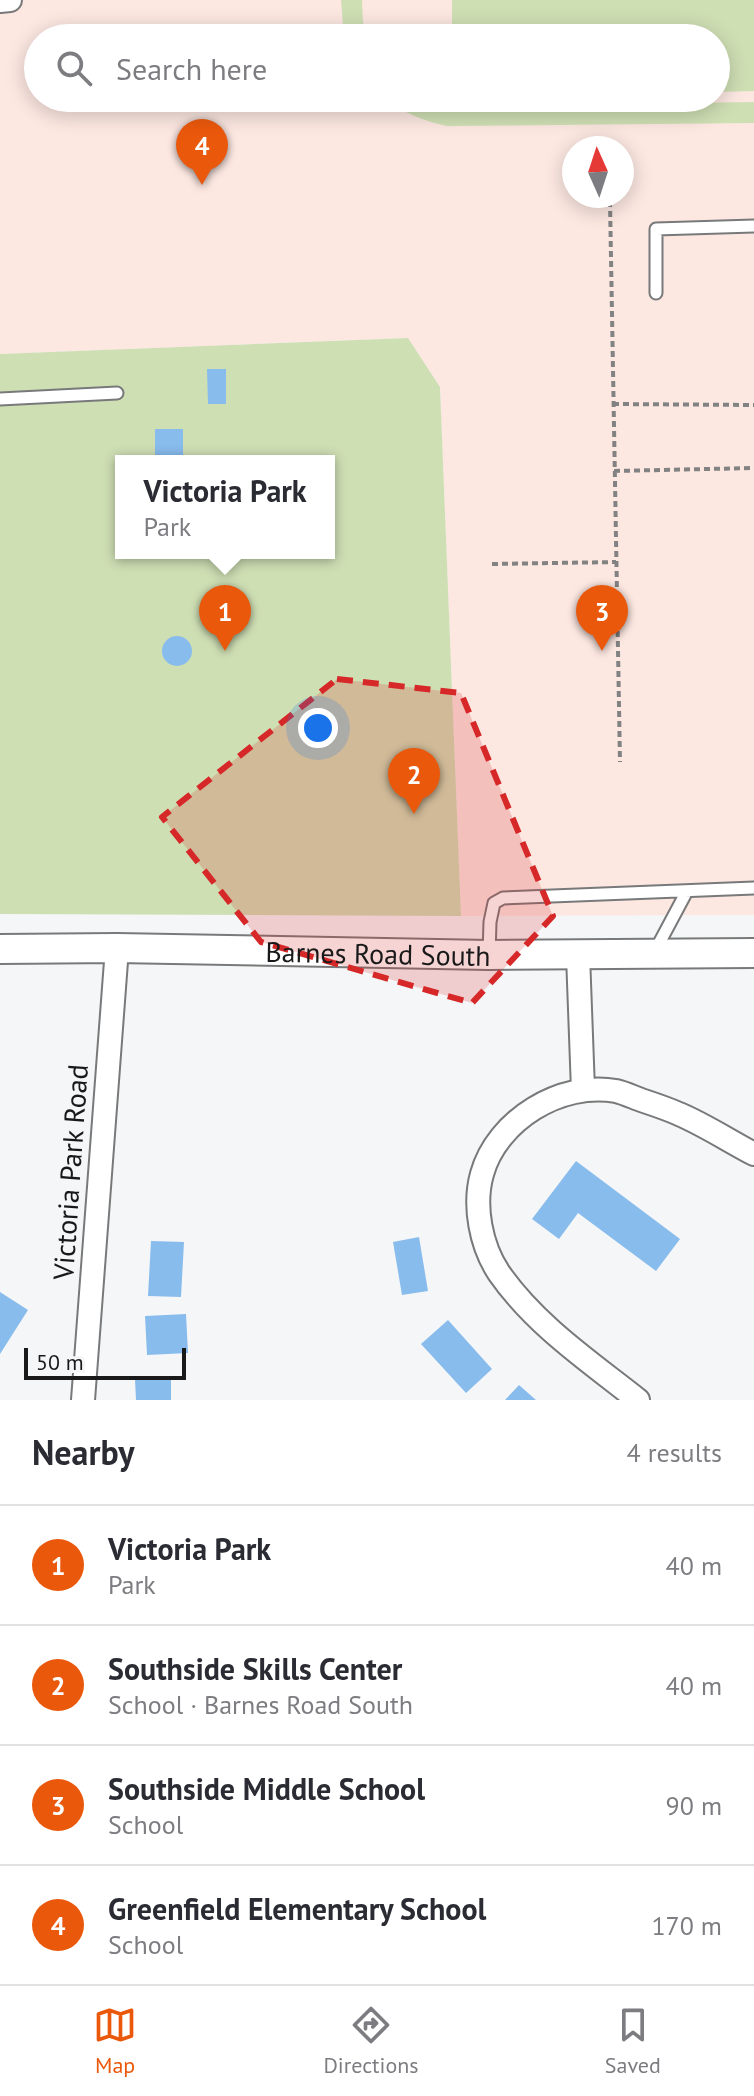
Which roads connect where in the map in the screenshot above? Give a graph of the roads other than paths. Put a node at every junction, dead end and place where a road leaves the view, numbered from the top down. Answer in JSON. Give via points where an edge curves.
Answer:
{"nodes":[{"id":1,"x":10,"y":0,"type":"edge"},
{"id":2,"x":0,"y":1,"type":"edge"},
{"id":3,"x":754,"y":226,"type":"edge"},
{"id":4,"x":656,"y":293,"type":"dead end"},
{"id":5,"x":117,"y":393,"type":"dead end"},
{"id":6,"x":0,"y":399,"type":"edge"},
{"id":7,"x":754,"y":888,"type":"edge"},
{"id":8,"x":687,"y":891,"type":"junction"},
{"id":9,"x":117,"y":948,"type":"junction"},
{"id":10,"x":0,"y":949,"type":"edge"},
{"id":11,"x":754,"y":953,"type":"edge"},
{"id":12,"x":489,"y":955,"type":"junction"},
{"id":13,"x":578,"y":955,"type":"junction"},
{"id":14,"x":653,"y":955,"type":"junction"},
{"id":15,"x":583,"y":1090,"type":"junction"},
{"id":16,"x":754,"y":1154,"type":"edge"},
{"id":17,"x":83,"y":1400,"type":"edge"},
{"id":18,"x":638,"y":1400,"type":"edge"}],
"edges":[{"from":1,"to":2,"type":"street"},
{"from":3,"to":4,"type":"lane","via":[[656,229]]},
{"from":5,"to":6,"type":"lane"},
{"from":7,"to":8,"type":"lane"},
{"from":8,"to":12,"type":"lane","via":[[503,898],[494,903]]},
{"from":8,"to":14,"type":"lane"},
{"from":9,"to":10,"type":"street","name":"Barnes Road South"},
{"from":9,"to":12,"type":"street","name":"Barnes Road South"},
{"from":9,"to":17,"type":"street","name":"Victoria Park Road"},
{"from":11,"to":14,"type":"street","name":"Barnes Road South"},
{"from":12,"to":13,"type":"street","name":"Barnes Road South"},
{"from":13,"to":14,"type":"street","name":"Barnes Road South"},
{"from":13,"to":15,"type":"street"},
{"from":15,"to":16,"type":"street","via":[[616,1091],[680,1114]]},
{"from":15,"to":18,"type":"street","via":[[544,1103],[503,1135],[482,1174],[479,1219],[498,1272],[529,1309]]}]}
